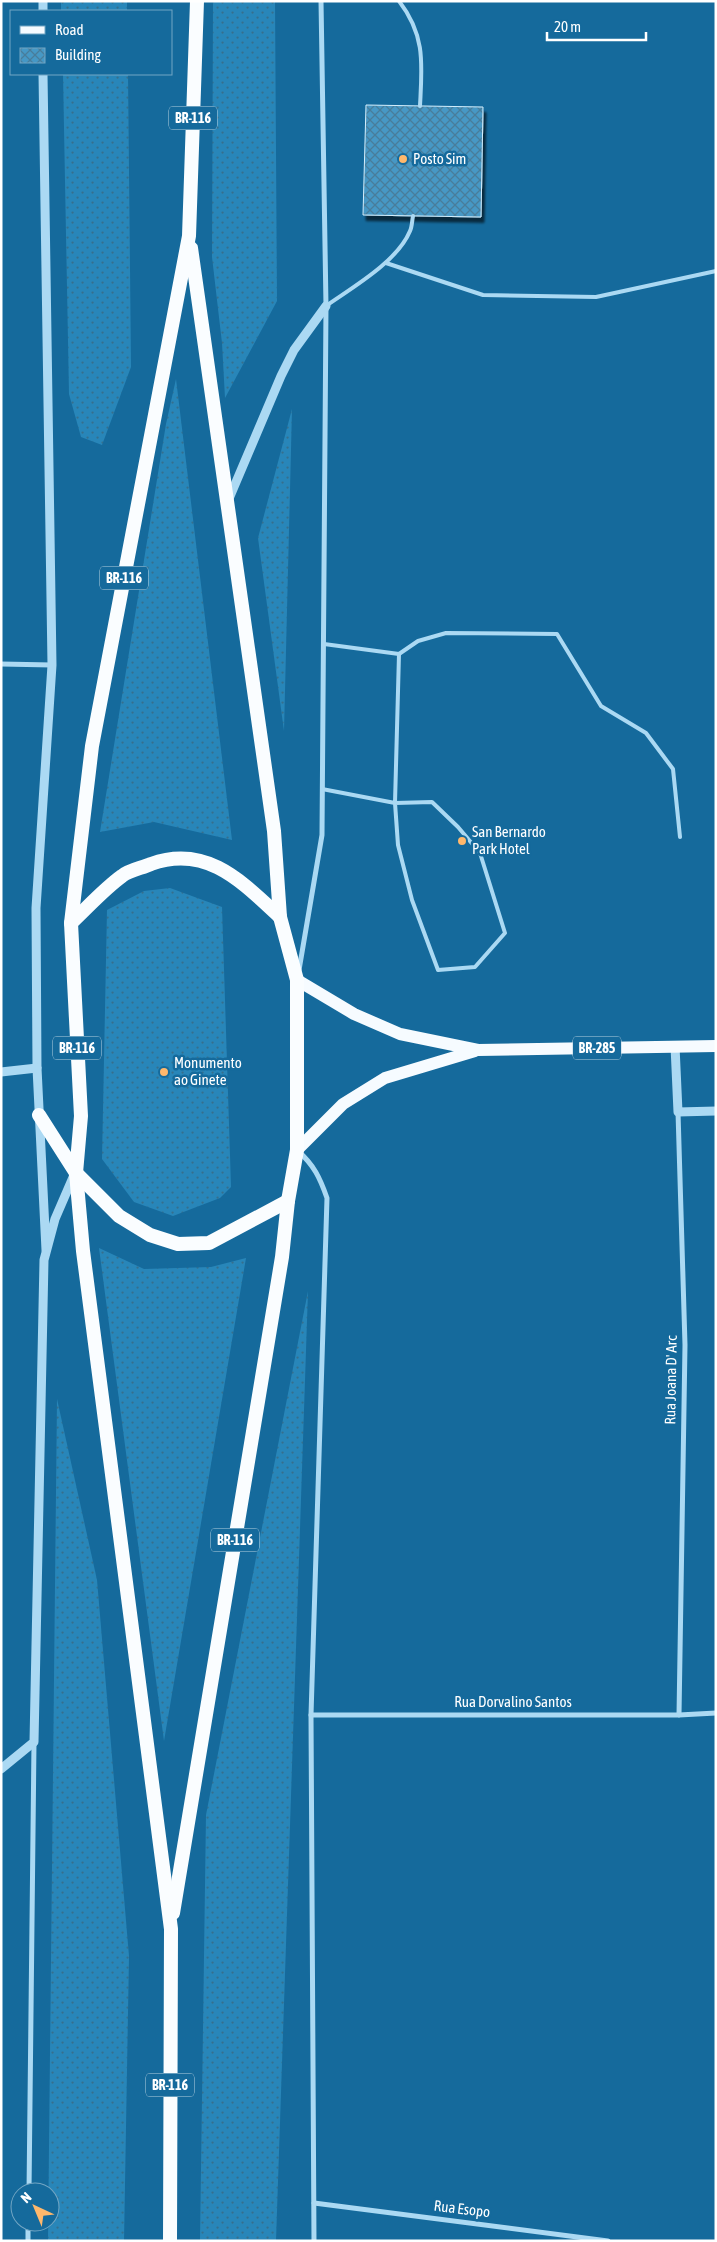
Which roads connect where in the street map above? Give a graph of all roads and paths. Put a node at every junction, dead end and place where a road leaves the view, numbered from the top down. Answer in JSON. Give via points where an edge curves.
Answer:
{"nodes":[{"id":1,"x":197,"y":1,"type":"edge"},
{"id":2,"x":321,"y":1,"type":"edge"},
{"id":3,"x":399,"y":1,"type":"edge"},
{"id":4,"x":43,"y":75,"type":"edge"},
{"id":5,"x":420,"y":106,"type":"dead end"},
{"id":6,"x":414,"y":216,"type":"dead end"},
{"id":7,"x":189,"y":236,"type":"junction"},
{"id":8,"x":386,"y":263,"type":"junction"},
{"id":9,"x":716,"y":270,"type":"edge"},
{"id":10,"x":326,"y":306,"type":"junction"},
{"id":11,"x":226,"y":506,"type":"junction"},
{"id":12,"x":324,"y":644,"type":"junction"},
{"id":13,"x":399,"y":654,"type":"junction"},
{"id":14,"x":1,"y":664,"type":"edge"},
{"id":15,"x":52,"y":666,"type":"junction"},
{"id":16,"x":322,"y":789,"type":"junction"},
{"id":17,"x":395,"y":803,"type":"junction"},
{"id":18,"x":680,"y":837,"type":"dead end"},
{"id":19,"x":280,"y":917,"type":"junction"},
{"id":20,"x":71,"y":922,"type":"junction"},
{"id":21,"x":297,"y":980,"type":"junction"},
{"id":22,"x":676,"y":1046,"type":"junction"},
{"id":23,"x":716,"y":1046,"type":"edge"},
{"id":24,"x":478,"y":1050,"type":"junction"},
{"id":25,"x":37,"y":1068,"type":"junction"},
{"id":26,"x":1,"y":1072,"type":"edge"},
{"id":27,"x":716,"y":1111,"type":"edge"},
{"id":28,"x":678,"y":1112,"type":"junction"},
{"id":29,"x":39,"y":1115,"type":"junction"},
{"id":30,"x":297,"y":1150,"type":"junction"},
{"id":31,"x":76,"y":1172,"type":"junction"},
{"id":32,"x":288,"y":1202,"type":"junction"},
{"id":33,"x":46,"y":1250,"type":"junction"},
{"id":34,"x":716,"y":1713,"type":"edge"},
{"id":35,"x":311,"y":1715,"type":"junction"},
{"id":36,"x":679,"y":1715,"type":"junction"},
{"id":37,"x":34,"y":1742,"type":"junction"},
{"id":38,"x":1,"y":1769,"type":"edge"},
{"id":39,"x":171,"y":1929,"type":"junction"},
{"id":40,"x":29,"y":2182,"type":"edge"},
{"id":41,"x":314,"y":2203,"type":"junction"},
{"id":42,"x":170,"y":2241,"type":"edge"},
{"id":43,"x":314,"y":2241,"type":"edge"},
{"id":44,"x":608,"y":2241,"type":"edge"}],
"edges":[{"from":1,"to":7,"type":"highway","number":"BR-116"},
{"from":2,"to":10,"type":"street"},
{"from":3,"to":5,"type":"lane","via":[[419,38],[423,59]]},
{"from":4,"to":15,"type":"street"},
{"from":6,"to":8,"type":"lane","via":[[410,231]]},
{"from":7,"to":11,"type":"highway","number":"BR-116"},
{"from":7,"to":20,"type":"highway","number":"BR-116","via":[[92,746]]},
{"from":8,"to":9,"type":"lane","via":[[493,295],[596,297]]},
{"from":8,"to":10,"type":"lane"},
{"from":10,"to":11,"type":"street","via":[[294,350],[281,376]]},
{"from":10,"to":12,"type":"street"},
{"from":11,"to":19,"type":"highway","number":"BR-116","via":[[274,831]]},
{"from":12,"to":13,"type":"lane"},
{"from":12,"to":16,"type":"street"},
{"from":13,"to":17,"type":"lane"},
{"from":13,"to":18,"type":"lane","via":[[418,641],[446,633],[557,634],[601,706],[646,734],[673,769]]},
{"from":14,"to":15,"type":"street"},
{"from":15,"to":25,"type":"street","via":[[36,908]]},
{"from":16,"to":17,"type":"lane"},
{"from":16,"to":21,"type":"street","via":[[322,836]]},
{"from":17,"to":17,"type":"lane","via":[[432,802],[480,853],[505,933],[475,967],[438,970],[412,900],[398,845]]},
{"from":19,"to":20,"type":"highway","via":[[220,867],[192,858],[162,860],[124,874]]},
{"from":19,"to":21,"type":"highway","number":"BR-116"},
{"from":20,"to":31,"type":"highway","number":"BR-116","via":[[81,1116]]},
{"from":21,"to":24,"type":"main road","number":"BR-285","via":[[354,1014],[400,1034]]},
{"from":21,"to":30,"type":"highway","number":"BR-116"},
{"from":22,"to":23,"type":"main road","number":"BR-285"},
{"from":22,"to":24,"type":"main road","number":"BR-285"},
{"from":22,"to":28,"type":"street","name":"Rua Joana D' Arc"},
{"from":24,"to":30,"type":"main road","number":"BR-285","via":[[385,1078],[343,1104]]},
{"from":25,"to":26,"type":"street"},
{"from":25,"to":29,"type":"street"},
{"from":27,"to":28,"type":"street"},
{"from":28,"to":36,"type":"street","name":"Rua Joana D' Arc","via":[[686,1345]]},
{"from":29,"to":31,"type":"highway"},
{"from":29,"to":33,"type":"street"},
{"from":30,"to":32,"type":"highway","number":"BR-116"},
{"from":30,"to":35,"type":"street","via":[[319,1174],[327,1198]]},
{"from":31,"to":32,"type":"highway","via":[[119,1216],[150,1235],[178,1244],[209,1243]]},
{"from":31,"to":33,"type":"street","via":[[55,1219]]},
{"from":31,"to":39,"type":"highway","number":"BR-116","via":[[83,1251]]},
{"from":32,"to":39,"type":"highway","number":"BR-116","via":[[282,1257]]},
{"from":33,"to":37,"type":"street"},
{"from":34,"to":36,"type":"street","name":"Rua Dorvalino Santos"},
{"from":35,"to":36,"type":"street","name":"Rua Dorvalino Santos"},
{"from":35,"to":41,"type":"street"},
{"from":37,"to":38,"type":"street"},
{"from":37,"to":40,"type":"street"},
{"from":39,"to":42,"type":"highway","number":"BR-116"},
{"from":41,"to":43,"type":"street"},
{"from":41,"to":44,"type":"street","name":"Rua Esopo"}]}
